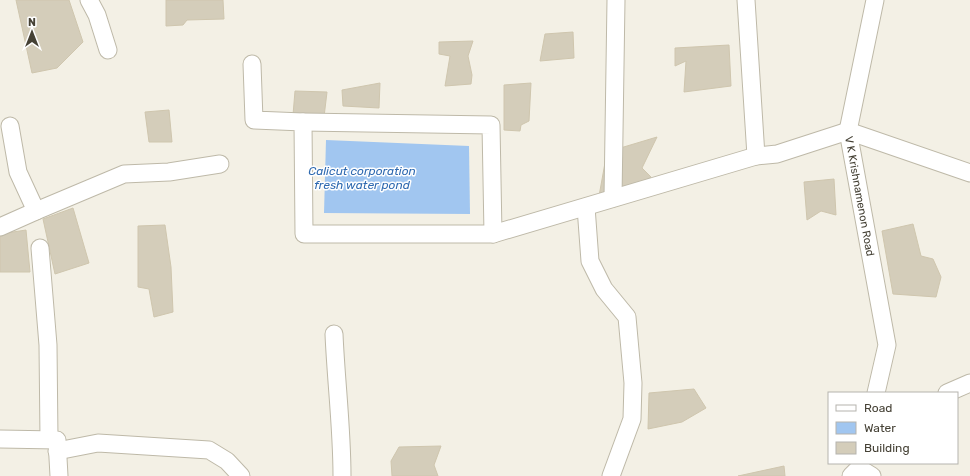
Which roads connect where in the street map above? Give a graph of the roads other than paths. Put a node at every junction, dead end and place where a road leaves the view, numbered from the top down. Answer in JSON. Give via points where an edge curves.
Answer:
{"nodes":[{"id":1,"x":90,"y":0,"type":"edge"},
{"id":2,"x":616,"y":0,"type":"edge"},
{"id":3,"x":746,"y":0,"type":"edge"},
{"id":4,"x":875,"y":0,"type":"edge"},
{"id":5,"x":108,"y":50,"type":"dead end"},
{"id":6,"x":252,"y":64,"type":"dead end"},
{"id":7,"x":303,"y":122,"type":"junction"},
{"id":8,"x":10,"y":126,"type":"dead end"},
{"id":9,"x":848,"y":131,"type":"junction"},
{"id":10,"x":756,"y":156,"type":"junction"},
{"id":11,"x":220,"y":164,"type":"dead end"},
{"id":12,"x":970,"y":173,"type":"edge"},
{"id":13,"x":613,"y":198,"type":"junction"},
{"id":14,"x":586,"y":207,"type":"junction"},
{"id":15,"x":36,"y":211,"type":"junction"},
{"id":16,"x":0,"y":227,"type":"edge"},
{"id":17,"x":492,"y":234,"type":"junction"},
{"id":18,"x":40,"y":248,"type":"dead end"},
{"id":19,"x":334,"y":334,"type":"dead end"},
{"id":20,"x":970,"y":383,"type":"edge"},
{"id":21,"x":876,"y":392,"type":"edge"},
{"id":22,"x":949,"y":392,"type":"edge"},
{"id":23,"x":0,"y":439,"type":"edge"},
{"id":24,"x":53,"y":445,"type":"junction"},
{"id":25,"x":59,"y":476,"type":"edge"},
{"id":26,"x":241,"y":476,"type":"edge"},
{"id":27,"x":342,"y":476,"type":"edge"},
{"id":28,"x":611,"y":476,"type":"edge"}],
"edges":[{"from":1,"to":5,"type":"street"},
{"from":2,"to":13,"type":"street"},
{"from":3,"to":10,"type":"street"},
{"from":4,"to":9,"type":"street","name":"V K Krishnamenon Road"},
{"from":6,"to":7,"type":"street","via":[[254,120]]},
{"from":7,"to":17,"type":"street","via":[[491,125]]},
{"from":7,"to":17,"type":"street","via":[[304,234]]},
{"from":8,"to":15,"type":"street","via":[[18,172]]},
{"from":9,"to":10,"type":"street","via":[[777,154]]},
{"from":9,"to":12,"type":"street"},
{"from":9,"to":21,"type":"street","name":"V K Krishnamenon Road","via":[[887,345]]},
{"from":10,"to":13,"type":"street"},
{"from":11,"to":15,"type":"street","via":[[169,172],[124,174]]},
{"from":13,"to":14,"type":"street"},
{"from":14,"to":17,"type":"street"},
{"from":14,"to":28,"type":"street","via":[[590,261],[604,289],[626,317],[633,383],[632,419]]},
{"from":15,"to":16,"type":"street"},
{"from":18,"to":24,"type":"street"},
{"from":19,"to":27,"type":"street","via":[[336,391],[342,433]]},
{"from":20,"to":22,"type":"street"},
{"from":23,"to":24,"type":"street"},
{"from":24,"to":25,"type":"street"},
{"from":24,"to":26,"type":"street","via":[[98,443],[209,450],[227,461]]}]}
